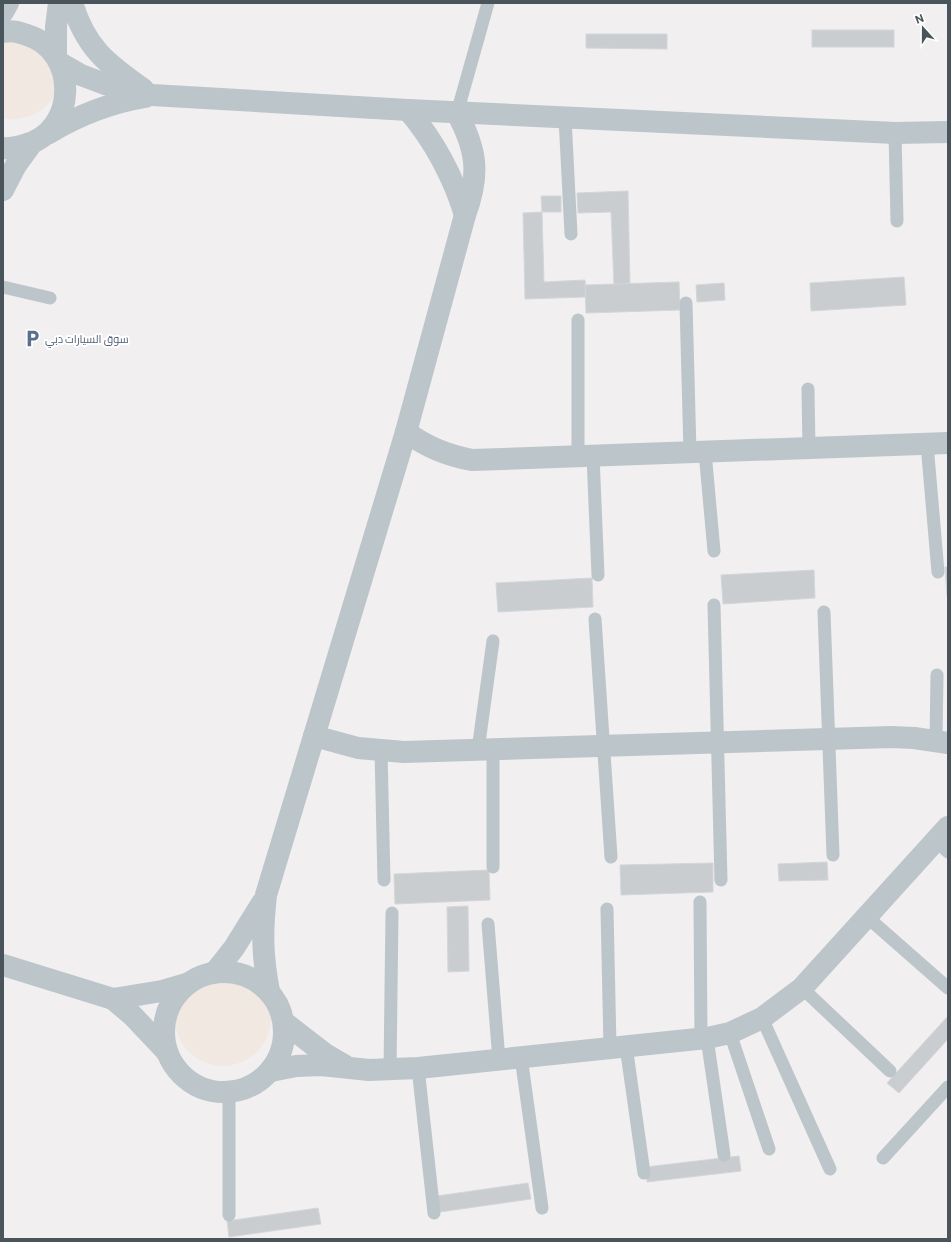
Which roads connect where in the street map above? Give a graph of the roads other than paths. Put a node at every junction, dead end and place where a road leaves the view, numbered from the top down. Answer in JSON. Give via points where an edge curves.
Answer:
{"nodes":[{"id":1,"x":8,"y":3,"type":"edge"},
{"id":2,"x":59,"y":3,"type":"edge"},
{"id":3,"x":72,"y":3,"type":"edge"},
{"id":4,"x":488,"y":3,"type":"edge"},
{"id":5,"x":3,"y":12,"type":"edge"},
{"id":6,"x":3,"y":32,"type":"edge"},
{"id":7,"x":58,"y":59,"type":"junction"},
{"id":8,"x":152,"y":95,"type":"junction"},
{"id":9,"x":408,"y":110,"type":"junction"},
{"id":10,"x":457,"y":113,"type":"junction"},
{"id":11,"x":565,"y":118,"type":"junction"},
{"id":12,"x":948,"y":132,"type":"edge"},
{"id":13,"x":895,"y":133,"type":"junction"},
{"id":14,"x":39,"y":139,"type":"junction"},
{"id":15,"x":3,"y":148,"type":"edge"},
{"id":16,"x":3,"y":190,"type":"edge"},
{"id":17,"x":465,"y":215,"type":"junction"},
{"id":18,"x":897,"y":221,"type":"dead end"},
{"id":19,"x":571,"y":234,"type":"dead end"},
{"id":20,"x":3,"y":287,"type":"edge"},
{"id":21,"x":50,"y":298,"type":"dead end"},
{"id":22,"x":686,"y":303,"type":"dead end"},
{"id":23,"x":578,"y":320,"type":"dead end"},
{"id":24,"x":808,"y":389,"type":"dead end"},
{"id":25,"x":406,"y":432,"type":"junction"},
{"id":26,"x":937,"y":444,"type":"edge"},
{"id":27,"x":809,"y":448,"type":"junction"},
{"id":28,"x":697,"y":452,"type":"junction"},
{"id":29,"x":585,"y":456,"type":"junction"},
{"id":30,"x":714,"y":551,"type":"dead end"},
{"id":31,"x":938,"y":572,"type":"dead end"},
{"id":32,"x":598,"y":575,"type":"dead end"},
{"id":33,"x":714,"y":605,"type":"dead end"},
{"id":34,"x":824,"y":612,"type":"dead end"},
{"id":35,"x":595,"y":619,"type":"dead end"},
{"id":36,"x":493,"y":640,"type":"dead end"},
{"id":37,"x":937,"y":675,"type":"dead end"},
{"id":38,"x":314,"y":736,"type":"junction"},
{"id":39,"x":828,"y":739,"type":"junction"},
{"id":40,"x":717,"y":742,"type":"junction"},
{"id":41,"x":942,"y":742,"type":"edge"},
{"id":42,"x":603,"y":746,"type":"junction"},
{"id":43,"x":486,"y":750,"type":"junction"},
{"id":44,"x":381,"y":751,"type":"junction"},
{"id":45,"x":944,"y":840,"type":"edge"},
{"id":46,"x":833,"y":855,"type":"dead end"},
{"id":47,"x":611,"y":857,"type":"dead end"},
{"id":48,"x":493,"y":867,"type":"dead end"},
{"id":49,"x":384,"y":880,"type":"dead end"},
{"id":50,"x":721,"y":880,"type":"dead end"},
{"id":51,"x":266,"y":895,"type":"junction"},
{"id":52,"x":700,"y":902,"type":"dead end"},
{"id":53,"x":607,"y":909,"type":"dead end"},
{"id":54,"x":392,"y":913,"type":"dead end"},
{"id":55,"x":866,"y":916,"type":"junction"},
{"id":56,"x":488,"y":924,"type":"dead end"},
{"id":57,"x":3,"y":965,"type":"edge"},
{"id":58,"x":215,"y":972,"type":"junction"},
{"id":59,"x":186,"y":984,"type":"junction"},
{"id":60,"x":802,"y":988,"type":"junction"},
{"id":61,"x":948,"y":988,"type":"edge"},
{"id":62,"x":269,"y":991,"type":"junction"},
{"id":63,"x":113,"y":999,"type":"junction"},
{"id":64,"x":762,"y":1018,"type":"junction"},
{"id":65,"x":284,"y":1023,"type":"junction"},
{"id":66,"x":730,"y":1032,"type":"junction"},
{"id":67,"x":704,"y":1038,"type":"junction"},
{"id":68,"x":618,"y":1047,"type":"junction"},
{"id":69,"x":166,"y":1052,"type":"junction"},
{"id":70,"x":521,"y":1057,"type":"junction"},
{"id":71,"x":499,"y":1060,"type":"junction"},
{"id":72,"x":347,"y":1066,"type":"junction"},
{"id":73,"x":418,"y":1068,"type":"junction"},
{"id":74,"x":390,"y":1070,"type":"junction"},
{"id":75,"x":271,"y":1071,"type":"junction"},
{"id":76,"x":890,"y":1071,"type":"dead end"},
{"id":77,"x":948,"y":1087,"type":"edge"},
{"id":78,"x":228,"y":1092,"type":"junction"},
{"id":79,"x":769,"y":1150,"type":"dead end"},
{"id":80,"x":724,"y":1155,"type":"dead end"},
{"id":81,"x":883,"y":1158,"type":"dead end"},
{"id":82,"x":830,"y":1169,"type":"dead end"},
{"id":83,"x":644,"y":1174,"type":"dead end"},
{"id":84,"x":542,"y":1208,"type":"dead end"},
{"id":85,"x":434,"y":1214,"type":"dead end"},
{"id":86,"x":229,"y":1215,"type":"dead end"}],
"edges":[{"from":1,"to":5,"type":"street"},
{"from":2,"to":7,"type":"street","via":[[56,26]]},
{"from":3,"to":8,"type":"street","via":[[90,44],[108,63]]},
{"from":4,"to":10,"type":"lane"},
{"from":6,"to":7,"type":"street","via":[[12,30],[36,38]]},
{"from":7,"to":8,"type":"street","via":[[81,75],[105,84]]},
{"from":7,"to":14,"type":"street","via":[[66,82],[66,101],[58,120]]},
{"from":8,"to":9,"type":"street"},
{"from":8,"to":14,"type":"street","via":[[96,108]]},
{"from":9,"to":10,"type":"street"},
{"from":9,"to":17,"type":"street","via":[[443,159]]},
{"from":10,"to":11,"type":"street"},
{"from":10,"to":17,"type":"street","via":[[470,138],[476,173]]},
{"from":11,"to":13,"type":"street"},
{"from":11,"to":19,"type":"lane"},
{"from":12,"to":13,"type":"street"},
{"from":13,"to":18,"type":"lane"},
{"from":14,"to":15,"type":"street","via":[[8,149]]},
{"from":14,"to":16,"type":"street","via":[[16,165]]},
{"from":17,"to":25,"type":"street"},
{"from":20,"to":21,"type":"lane"},
{"from":22,"to":28,"type":"lane"},
{"from":23,"to":29,"type":"lane"},
{"from":24,"to":27,"type":"lane"},
{"from":25,"to":29,"type":"street","via":[[426,446],[448,455],[472,460]]},
{"from":25,"to":38,"type":"street"},
{"from":26,"to":27,"type":"street"},
{"from":26,"to":31,"type":"lane"},
{"from":27,"to":28,"type":"street"},
{"from":28,"to":29,"type":"street"},
{"from":28,"to":30,"type":"lane"},
{"from":29,"to":32,"type":"lane"},
{"from":33,"to":40,"type":"lane"},
{"from":34,"to":39,"type":"lane"},
{"from":35,"to":42,"type":"lane"},
{"from":36,"to":43,"type":"lane"},
{"from":37,"to":41,"type":"lane"},
{"from":38,"to":44,"type":"street","via":[[358,748]]},
{"from":38,"to":51,"type":"street"},
{"from":39,"to":40,"type":"street"},
{"from":39,"to":41,"type":"street","via":[[892,737]]},
{"from":39,"to":46,"type":"lane"},
{"from":40,"to":42,"type":"street"},
{"from":40,"to":50,"type":"lane"},
{"from":42,"to":43,"type":"street"},
{"from":42,"to":47,"type":"lane"},
{"from":43,"to":44,"type":"street"},
{"from":43,"to":48,"type":"lane"},
{"from":44,"to":49,"type":"lane"},
{"from":45,"to":55,"type":"street"},
{"from":51,"to":58,"type":"street","via":[[239,942]]},
{"from":51,"to":62,"type":"street","via":[[262,927],[263,959]]},
{"from":52,"to":67,"type":"lane"},
{"from":53,"to":68,"type":"lane"},
{"from":54,"to":74,"type":"lane"},
{"from":55,"to":60,"type":"street"},
{"from":55,"to":61,"type":"lane"},
{"from":56,"to":71,"type":"lane"},
{"from":57,"to":63,"type":"street"},
{"from":58,"to":59,"type":"street"},
{"from":58,"to":62,"type":"street","via":[[235,972],[254,979]]},
{"from":59,"to":63,"type":"street","via":[[162,991]]},
{"from":59,"to":69,"type":"street","via":[[174,998],[166,1015],[163,1033]]},
{"from":60,"to":64,"type":"street"},
{"from":60,"to":76,"type":"lane"},
{"from":62,"to":65,"type":"street","via":[[279,1006]]},
{"from":63,"to":69,"type":"street","via":[[132,1015]]},
{"from":64,"to":66,"type":"street"},
{"from":64,"to":82,"type":"lane"},
{"from":65,"to":72,"type":"street","via":[[320,1050]]},
{"from":65,"to":75,"type":"street","via":[[283,1048]]},
{"from":66,"to":67,"type":"street"},
{"from":66,"to":79,"type":"lane"},
{"from":67,"to":68,"type":"street"},
{"from":67,"to":80,"type":"lane"},
{"from":68,"to":70,"type":"street"},
{"from":68,"to":83,"type":"lane"},
{"from":69,"to":78,"type":"street","via":[[176,1069],[191,1083],[209,1091]]},
{"from":70,"to":71,"type":"street"},
{"from":70,"to":84,"type":"lane"},
{"from":71,"to":73,"type":"street"},
{"from":72,"to":74,"type":"street"},
{"from":72,"to":75,"type":"street","via":[[296,1066]]},
{"from":73,"to":74,"type":"street"},
{"from":73,"to":85,"type":"lane"},
{"from":75,"to":78,"type":"street","via":[[252,1086]]},
{"from":77,"to":81,"type":"lane"},
{"from":78,"to":86,"type":"lane"}]}
